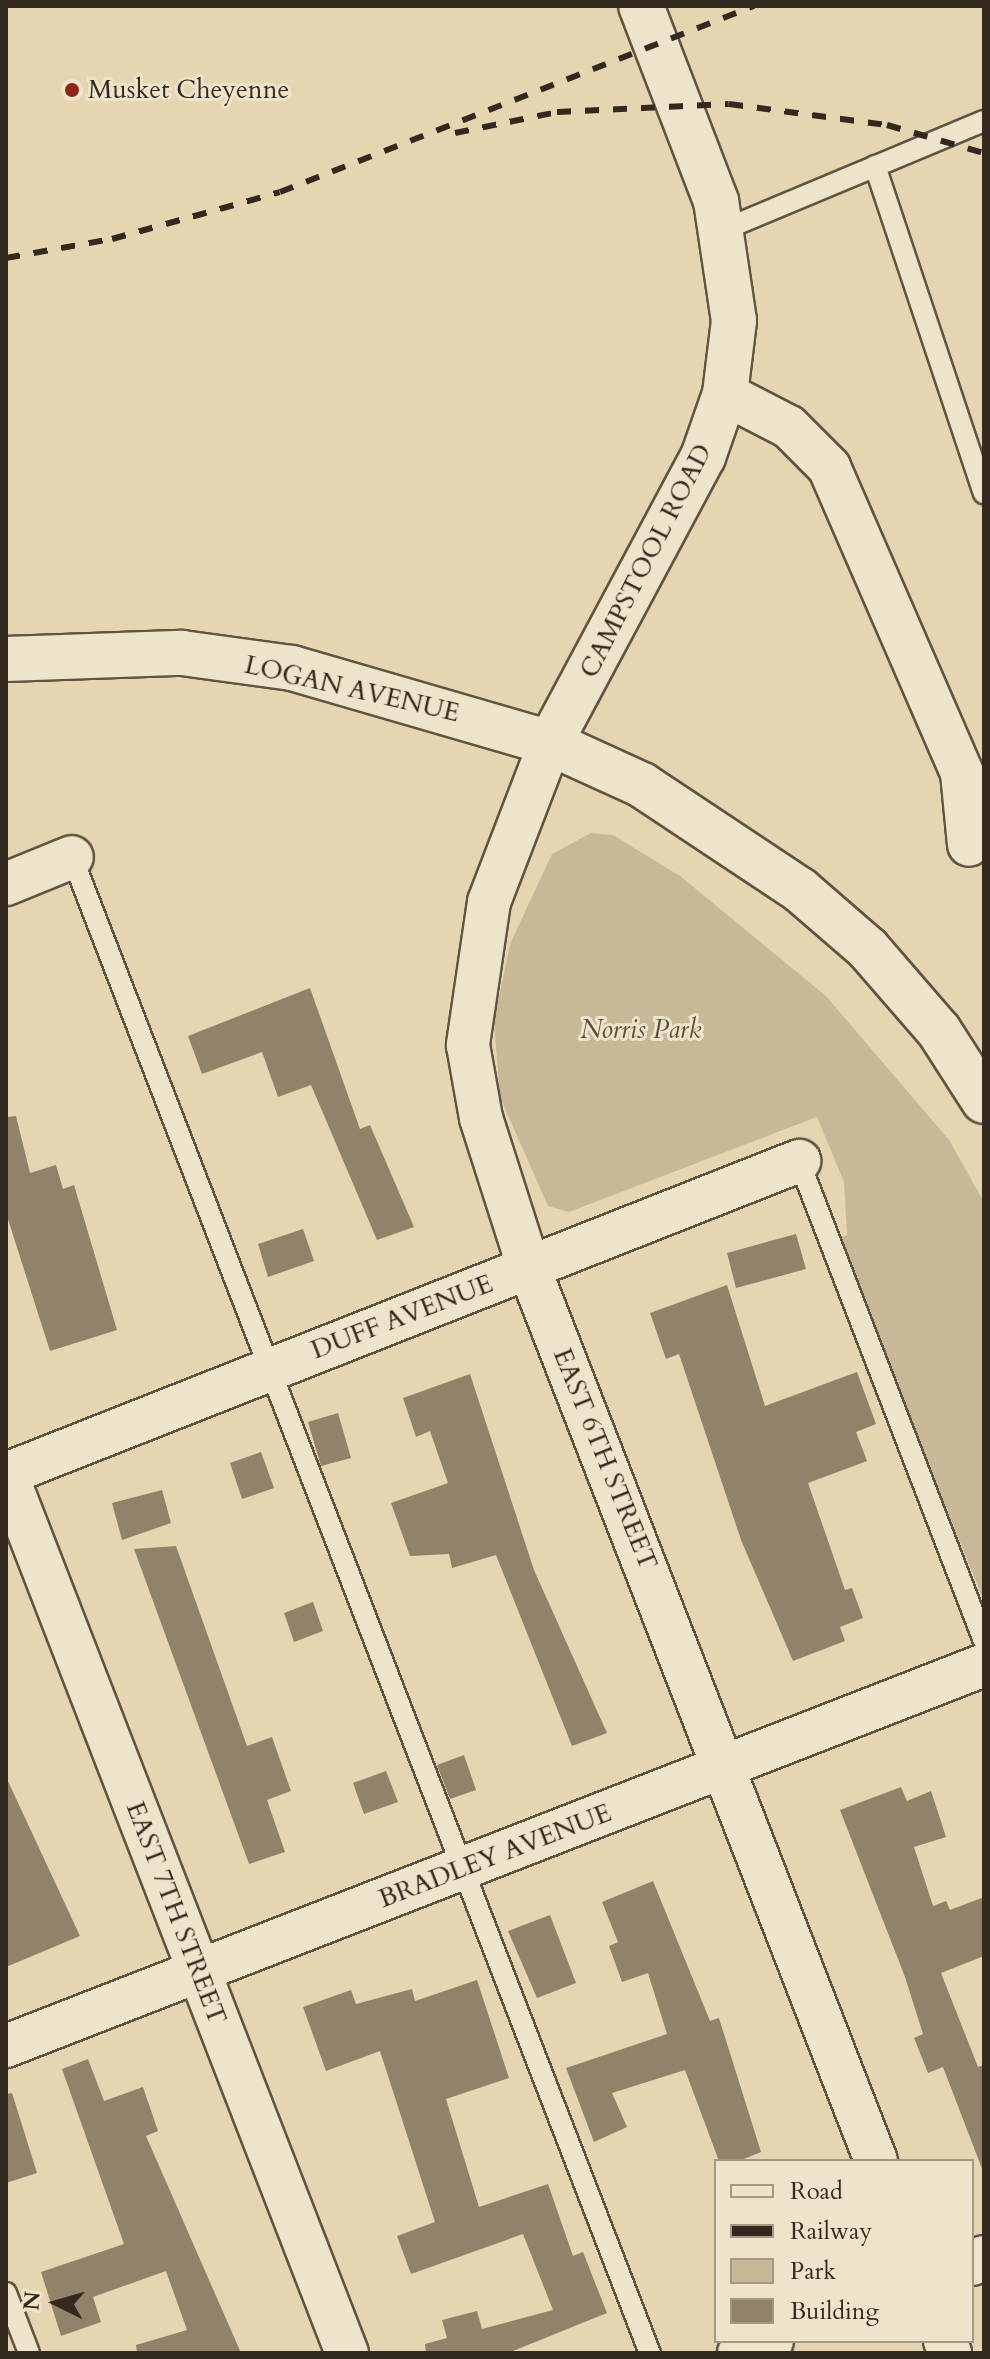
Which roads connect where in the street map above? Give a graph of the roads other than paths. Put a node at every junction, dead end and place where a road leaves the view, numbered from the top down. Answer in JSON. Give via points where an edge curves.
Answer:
{"nodes":[{"id":1,"x":641,"y":6,"type":"edge"},
{"id":2,"x":984,"y":121,"type":"edge"},
{"id":3,"x":875,"y":166,"type":"junction"},
{"id":4,"x":723,"y":230,"type":"junction"},
{"id":5,"x":725,"y":394,"type":"junction"},
{"id":6,"x":984,"y":493,"type":"edge"},
{"id":7,"x":6,"y":659,"type":"edge"},
{"id":8,"x":550,"y":743,"type":"junction"},
{"id":9,"x":969,"y":845,"type":"dead end"},
{"id":10,"x":72,"y":857,"type":"joint"},
{"id":11,"x":6,"y":884,"type":"edge"},
{"id":12,"x":984,"y":1101,"type":"edge"},
{"id":13,"x":799,"y":1161,"type":"joint"},
{"id":14,"x":529,"y":1268,"type":"junction"},
{"id":15,"x":270,"y":1369,"type":"junction"},
{"id":16,"x":6,"y":1473,"type":"edge"},
{"id":17,"x":984,"y":1641,"type":"edge"},
{"id":18,"x":984,"y":1665,"type":"edge"},
{"id":19,"x":727,"y":1768,"type":"junction"},
{"id":20,"x":462,"y":1869,"type":"junction"},
{"id":21,"x":198,"y":1970,"type":"junction"},
{"id":22,"x":6,"y":2046,"type":"edge"},
{"id":23,"x":875,"y":2159,"type":"edge"},
{"id":24,"x":6,"y":2293,"type":"edge"},
{"id":25,"x":766,"y":2343,"type":"edge"},
{"id":26,"x":29,"y":2353,"type":"edge"},
{"id":27,"x":347,"y":2353,"type":"edge"},
{"id":28,"x":650,"y":2353,"type":"edge"},
{"id":29,"x":740,"y":2353,"type":"edge"}],
"edges":[{"from":1,"to":4,"type":"main road","name":"CAMPSTOOL ROAD"},
{"from":2,"to":3,"type":"lane"},
{"from":3,"to":4,"type":"lane"},
{"from":3,"to":6,"type":"lane"},
{"from":4,"to":5,"type":"main road","name":"CAMPSTOOL ROAD","via":[[734,321]]},
{"from":5,"to":8,"type":"main road","name":"CAMPSTOOL ROAD","via":[[703,457]]},
{"from":5,"to":9,"type":"street","via":[[789,427],[829,467],[962,773]]},
{"from":7,"to":8,"type":"main road","name":"LOGAN AVENUE","via":[[182,653],[292,668]]},
{"from":8,"to":12,"type":"main road","name":"LOGAN AVENUE","via":[[642,785],[800,890],[868,949],[939,1031]]},
{"from":8,"to":14,"type":"street","name":"EAST 6TH STREET","via":[[489,902],[468,1045],[481,1118]]},
{"from":10,"to":11,"type":"street"},
{"from":10,"to":15,"type":"lane"},
{"from":13,"to":14,"type":"street","name":"DUFF AVENUE"},
{"from":13,"to":17,"type":"lane"},
{"from":14,"to":15,"type":"street","name":"DUFF AVENUE"},
{"from":14,"to":19,"type":"street","name":"EAST 6TH STREET"},
{"from":15,"to":16,"type":"street","name":"DUFF AVENUE"},
{"from":15,"to":20,"type":"lane"},
{"from":16,"to":21,"type":"street","name":"EAST 7TH STREET"},
{"from":18,"to":19,"type":"street","name":"BRADLEY AVENUE"},
{"from":19,"to":20,"type":"street","name":"BRADLEY AVENUE"},
{"from":19,"to":23,"type":"street","name":"EAST 6TH STREET"},
{"from":20,"to":21,"type":"street","name":"BRADLEY AVENUE"},
{"from":20,"to":28,"type":"lane"},
{"from":21,"to":22,"type":"street","name":"BRADLEY AVENUE"},
{"from":21,"to":27,"type":"street","name":"EAST 7TH STREET"},
{"from":24,"to":26,"type":"lane"},
{"from":25,"to":29,"type":"main road"}]}
